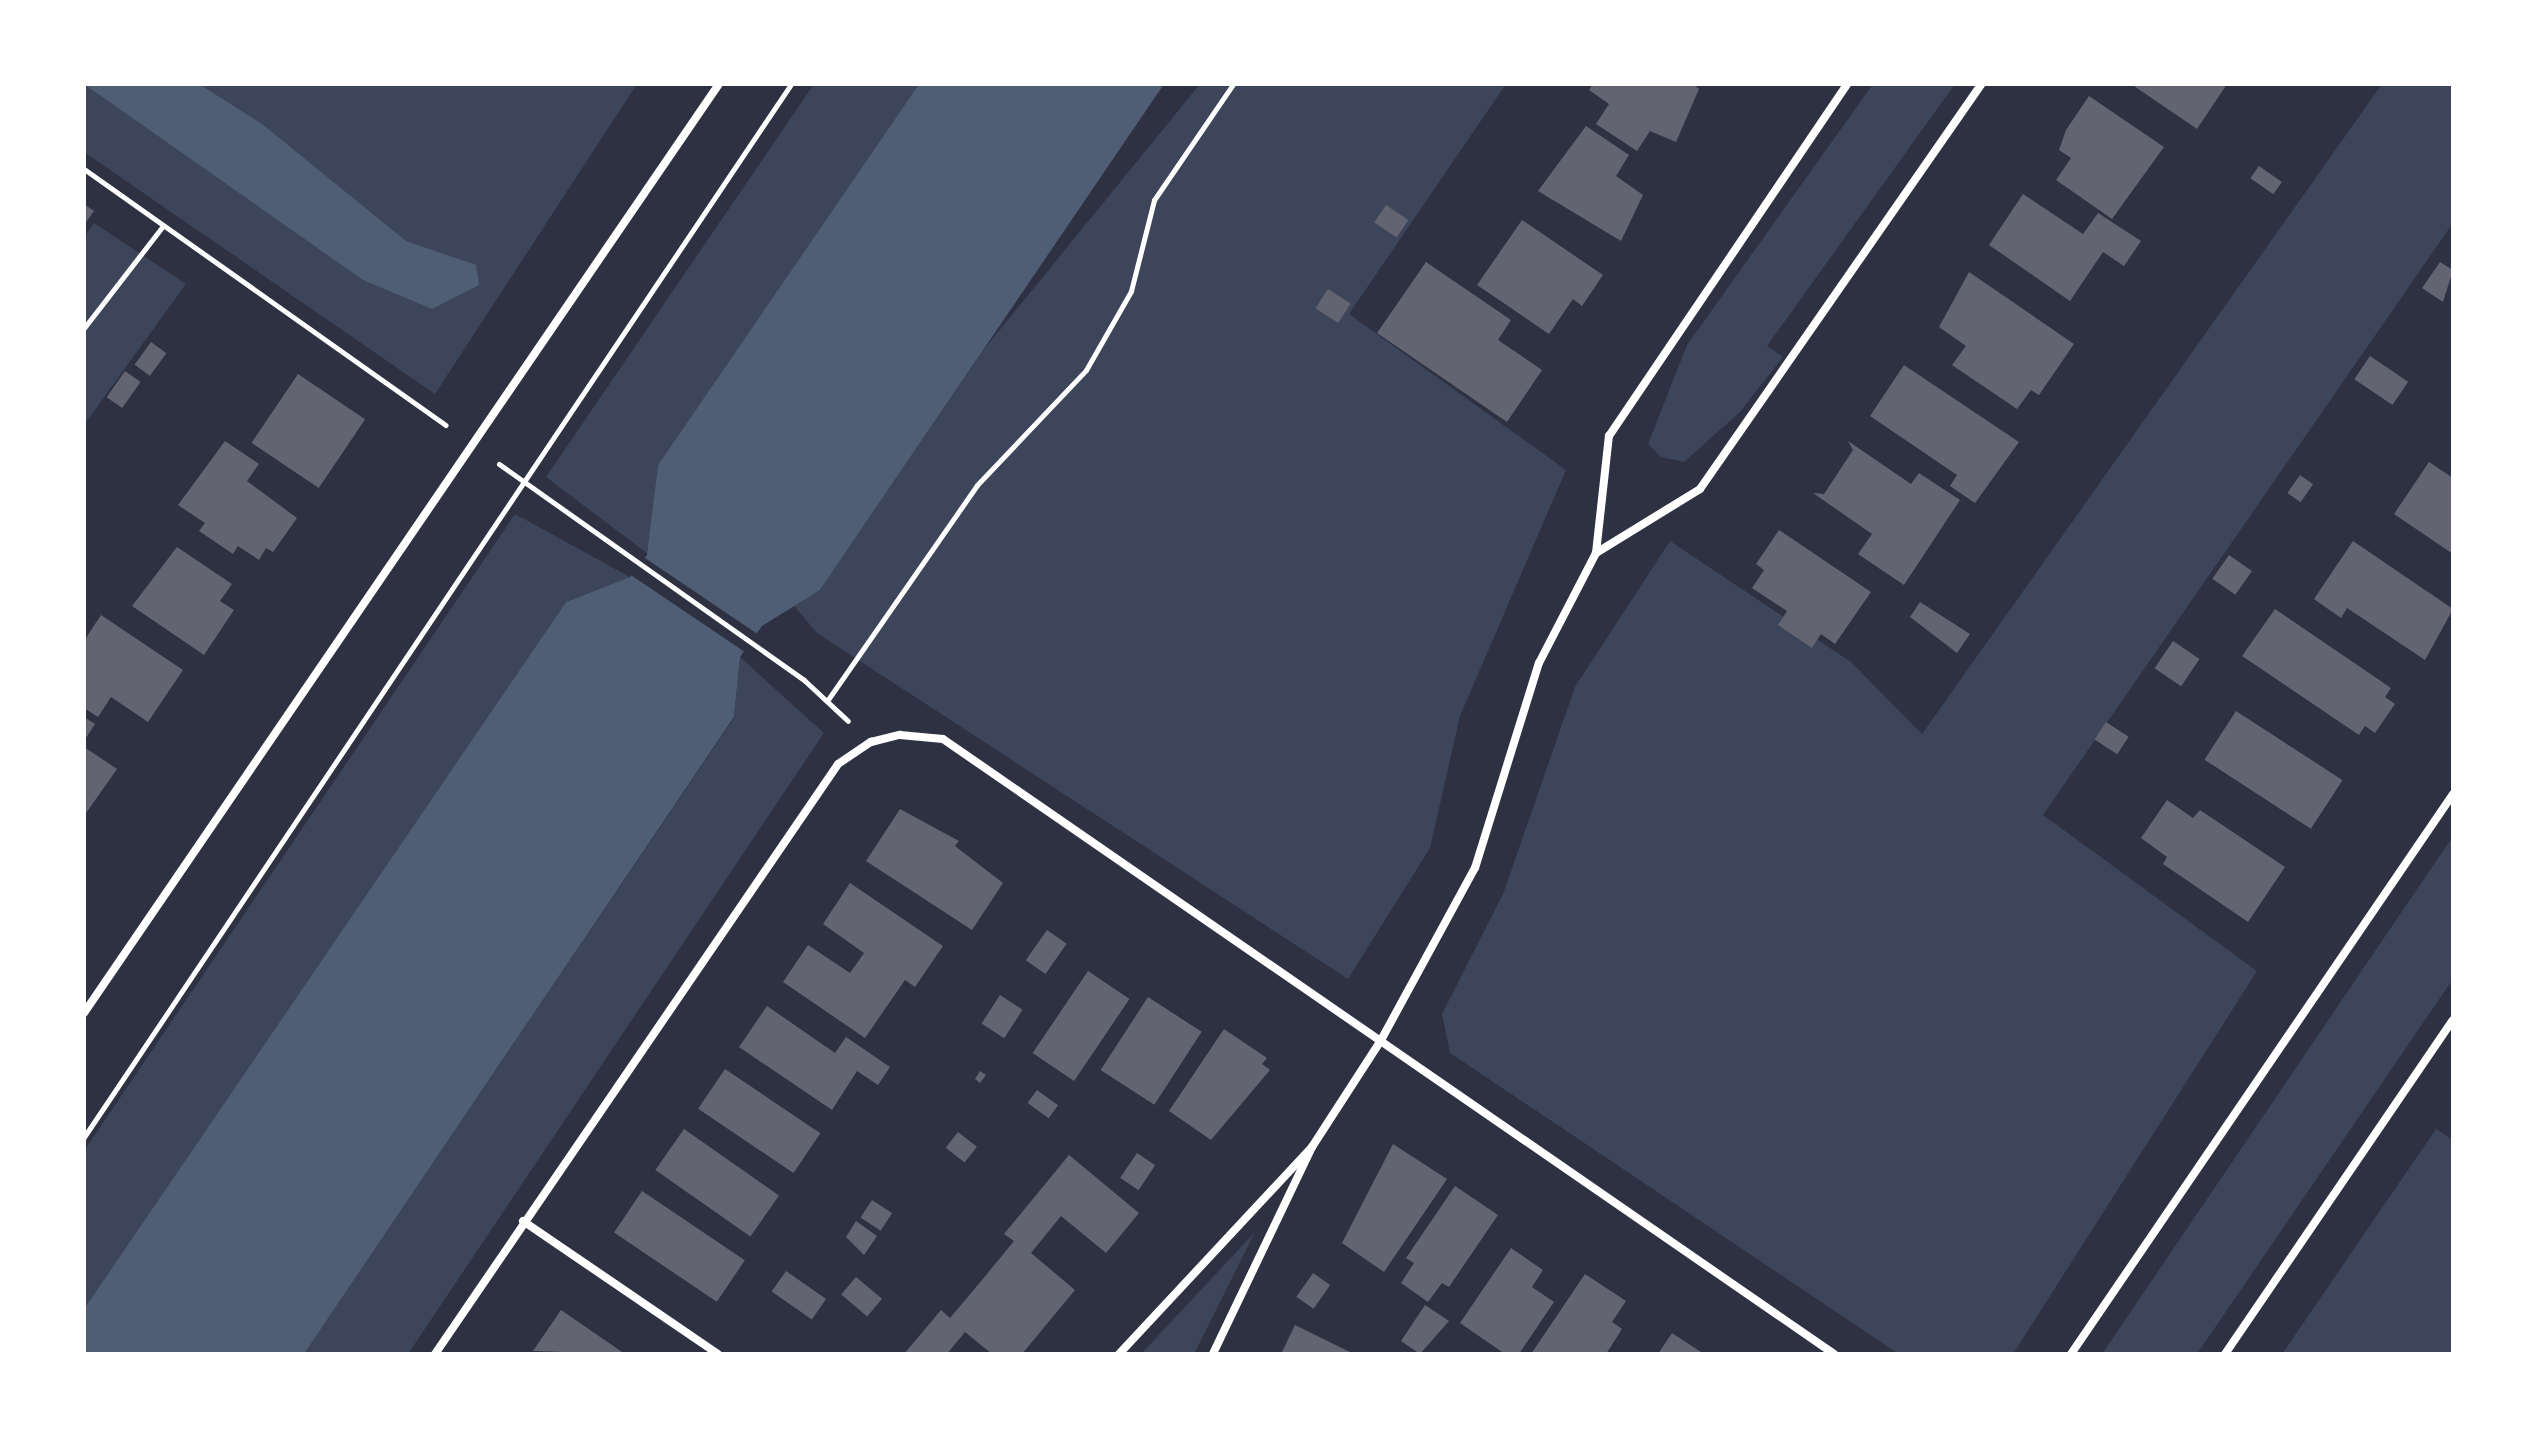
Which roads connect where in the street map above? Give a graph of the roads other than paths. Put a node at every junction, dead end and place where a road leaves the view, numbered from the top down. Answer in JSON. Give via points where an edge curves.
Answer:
{"nodes":[{"id":1,"x":719,"y":84,"type":"edge"},
{"id":2,"x":1847,"y":84,"type":"edge"},
{"id":3,"x":1982,"y":84,"type":"edge"},
{"id":4,"x":1596,"y":553,"type":"junction"},
{"id":5,"x":2453,"y":794,"type":"edge"},
{"id":6,"x":84,"y":1013,"type":"edge"},
{"id":7,"x":2453,"y":1020,"type":"edge"},
{"id":8,"x":1380,"y":1042,"type":"junction"},
{"id":9,"x":1312,"y":1147,"type":"junction"},
{"id":10,"x":523,"y":1221,"type":"junction"},
{"id":11,"x":435,"y":1354,"type":"edge"},
{"id":12,"x":718,"y":1354,"type":"edge"},
{"id":13,"x":1119,"y":1354,"type":"edge"},
{"id":14,"x":1213,"y":1354,"type":"edge"},
{"id":15,"x":1834,"y":1354,"type":"edge"},
{"id":16,"x":2071,"y":1354,"type":"edge"},
{"id":17,"x":2225,"y":1354,"type":"edge"}],
"edges":[{"from":1,"to":6,"type":"street"},
{"from":2,"to":4,"type":"street","via":[[1609,436]]},
{"from":3,"to":4,"type":"street","via":[[1700,489]]},
{"from":4,"to":8,"type":"street","via":[[1539,663],[1475,868]]},
{"from":5,"to":16,"type":"street"},
{"from":7,"to":17,"type":"street"},
{"from":8,"to":9,"type":"street"},
{"from":8,"to":10,"type":"street","via":[[943,739],[871,742],[838,764]]},
{"from":8,"to":15,"type":"street"},
{"from":9,"to":13,"type":"street"},
{"from":9,"to":14,"type":"street"},
{"from":10,"to":11,"type":"street"},
{"from":10,"to":12,"type":"street"}]}
